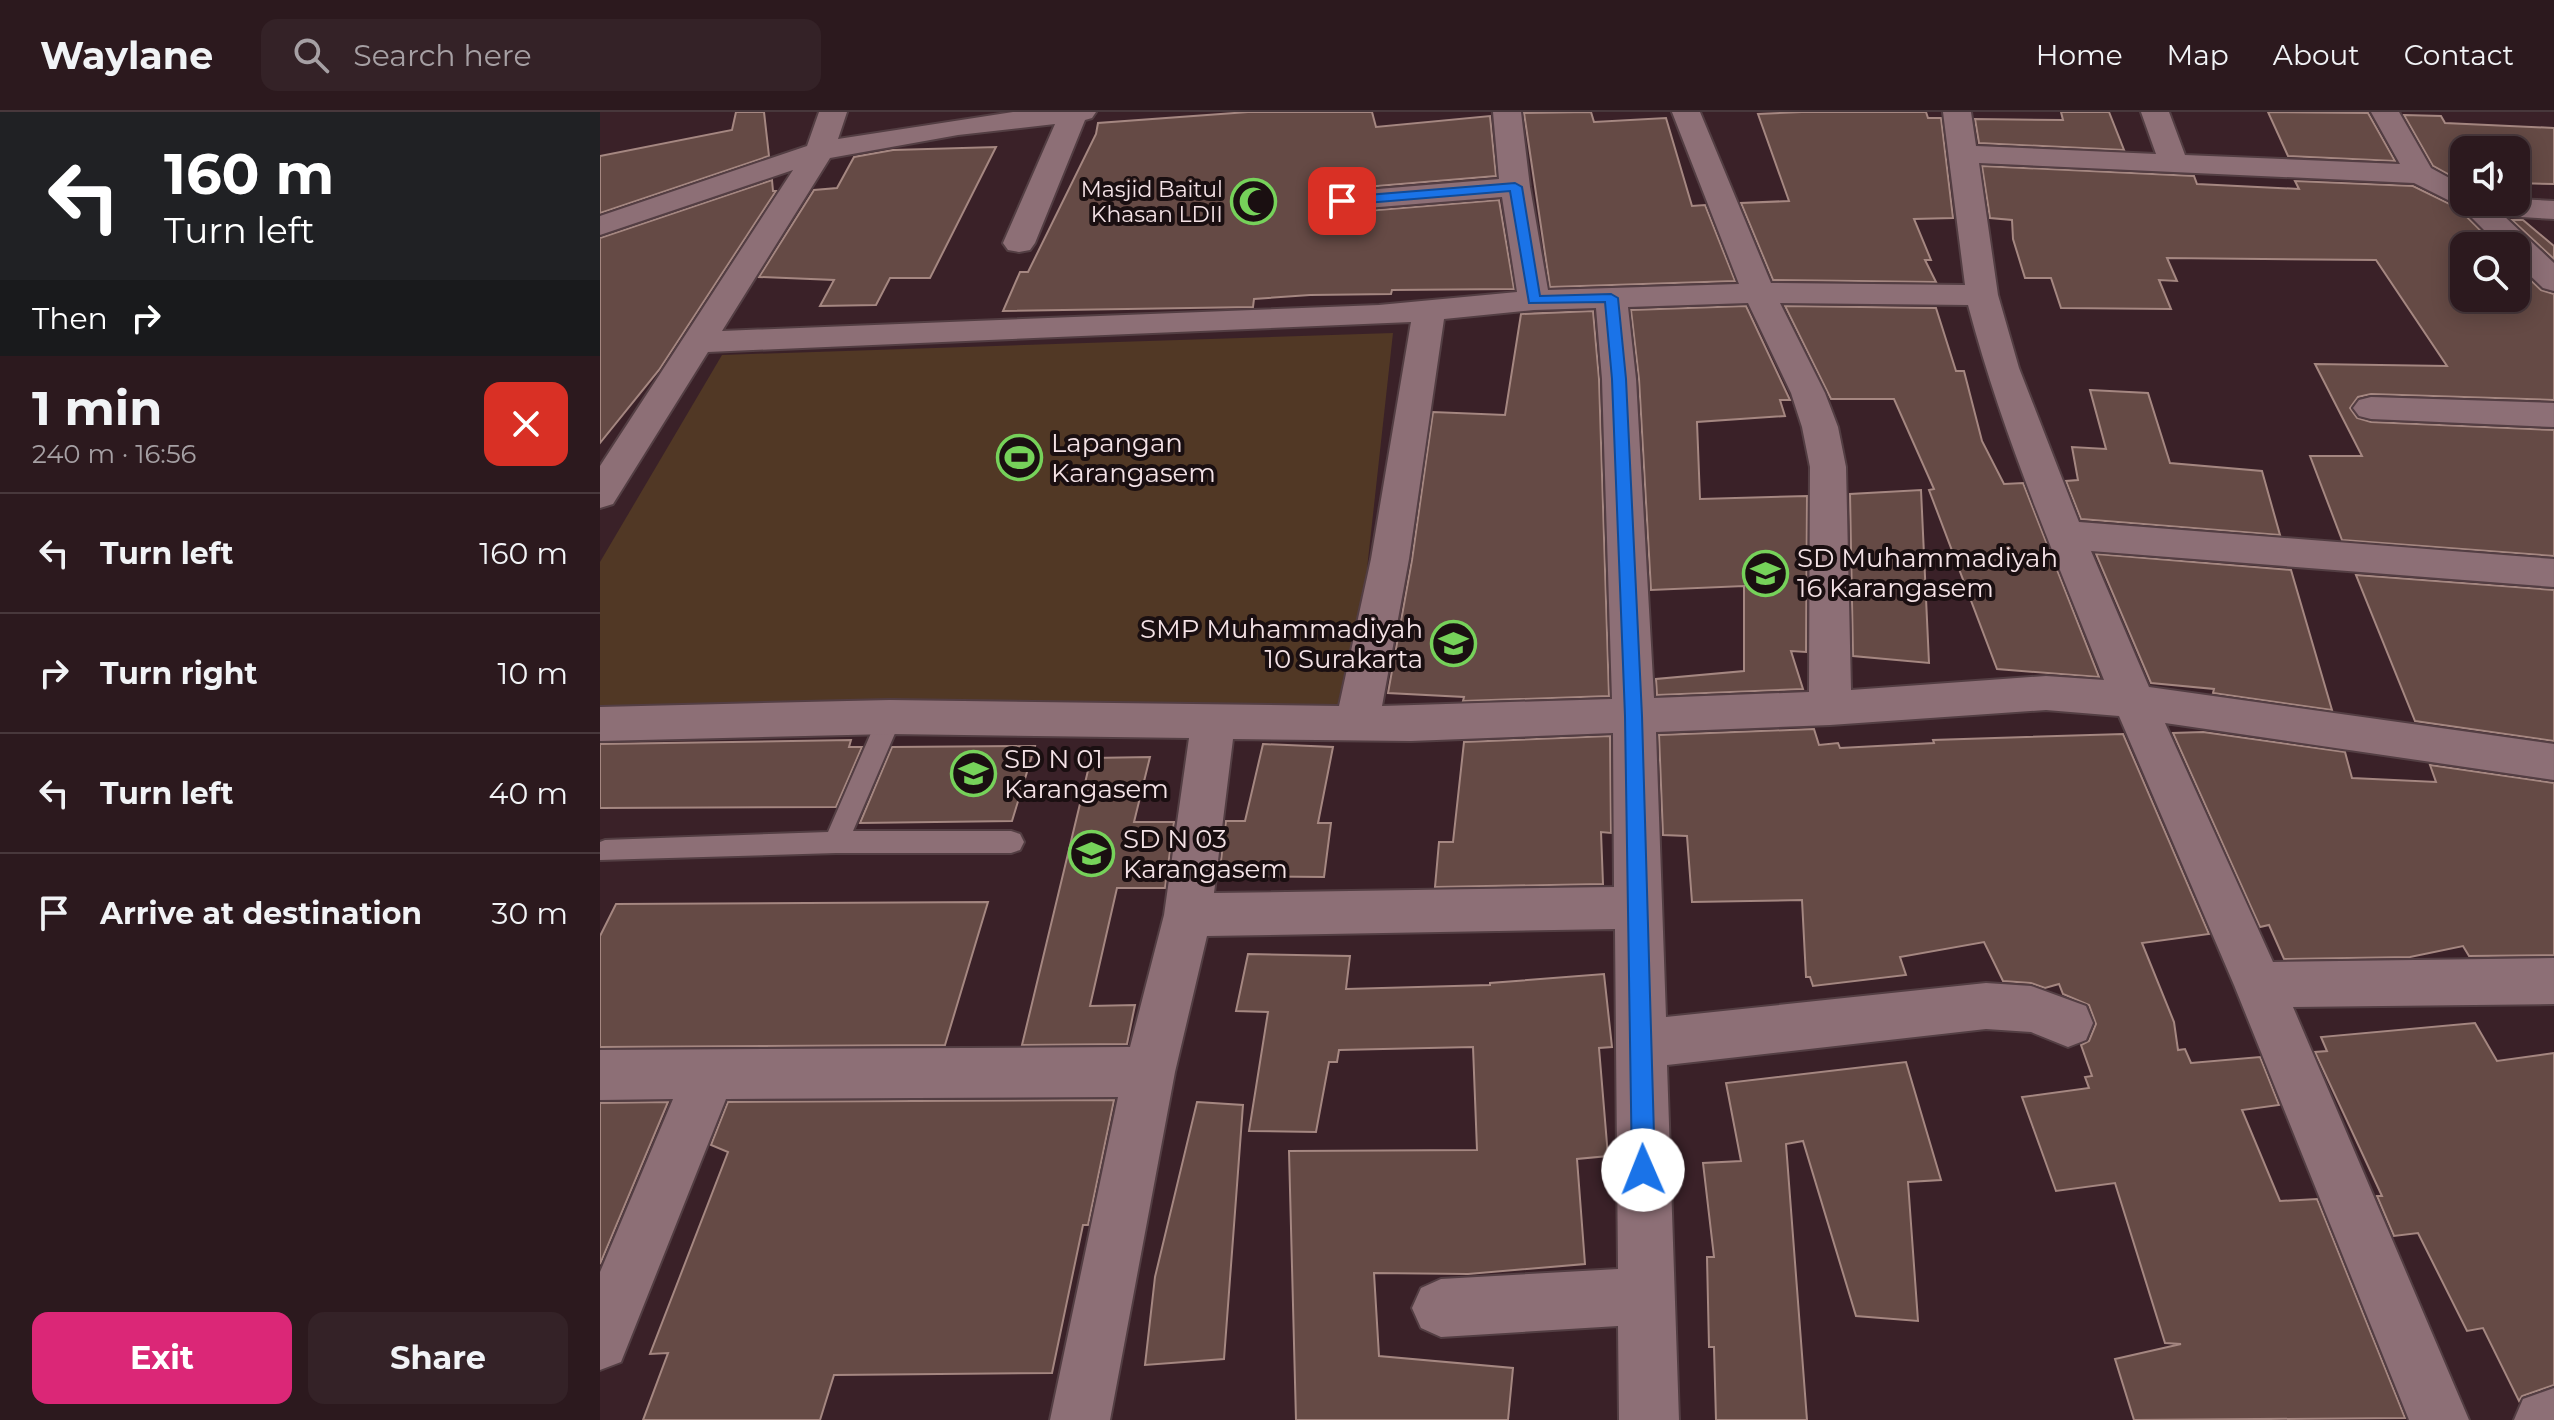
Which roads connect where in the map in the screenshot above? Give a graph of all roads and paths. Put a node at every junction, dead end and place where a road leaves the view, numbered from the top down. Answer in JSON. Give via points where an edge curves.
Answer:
{"nodes":[{"id":1,"x":833,"y":112,"type":"edge"},
{"id":2,"x":1507,"y":112,"type":"edge"},
{"id":3,"x":1686,"y":112,"type":"edge"},
{"id":4,"x":1957,"y":112,"type":"edge"},
{"id":5,"x":2155,"y":112,"type":"edge"},
{"id":6,"x":2385,"y":112,"type":"edge"},
{"id":7,"x":1078,"y":113,"type":"edge"},
{"id":8,"x":820,"y":151,"type":"junction"},
{"id":9,"x":1962,"y":154,"type":"junction"},
{"id":10,"x":2173,"y":162,"type":"junction"},
{"id":11,"x":2420,"y":174,"type":"junction"},
{"id":12,"x":1515,"y":187,"type":"junction"},
{"id":13,"x":2450,"y":190,"type":"edge"},
{"id":14,"x":1342,"y":201,"type":"dead end"},
{"id":15,"x":2530,"y":208,"type":"edge"},
{"id":16,"x":2554,"y":210,"type":"edge"},
{"id":17,"x":2487,"y":216,"type":"edge"},
{"id":18,"x":600,"y":226,"type":"edge"},
{"id":19,"x":1019,"y":243,"type":"dead end"},
{"id":20,"x":2554,"y":281,"type":"edge"},
{"id":21,"x":1759,"y":293,"type":"junction"},
{"id":22,"x":1982,"y":295,"type":"junction"},
{"id":23,"x":1611,"y":298,"type":"junction"},
{"id":24,"x":1534,"y":300,"type":"junction"},
{"id":25,"x":1429,"y":310,"type":"junction"},
{"id":26,"x":700,"y":342,"type":"junction"},
{"id":27,"x":2371,"y":408,"type":"dead end"},
{"id":28,"x":2554,"y":415,"type":"edge"},
{"id":29,"x":600,"y":495,"type":"edge"},
{"id":30,"x":2068,"y":535,"type":"junction"},
{"id":31,"x":2554,"y":573,"type":"edge"},
{"id":32,"x":2135,"y":704,"type":"junction"},
{"id":33,"x":1830,"y":708,"type":"junction"},
{"id":34,"x":1634,"y":716,"type":"junction"},
{"id":35,"x":890,"y":717,"type":"junction"},
{"id":36,"x":600,"y":724,"type":"edge"},
{"id":37,"x":1213,"y":724,"type":"junction"},
{"id":38,"x":1357,"y":724,"type":"junction"},
{"id":39,"x":2554,"y":762,"type":"edge"},
{"id":40,"x":836,"y":842,"type":"junction"},
{"id":41,"x":1011,"y":842,"type":"dead end"},
{"id":42,"x":605,"y":851,"type":"dead end"},
{"id":43,"x":1638,"y":908,"type":"junction"},
{"id":44,"x":1188,"y":915,"type":"junction"},
{"id":45,"x":2554,"y":981,"type":"edge"},
{"id":46,"x":2259,"y":985,"type":"junction"},
{"id":47,"x":2068,"y":1023,"type":"dead end"},
{"id":48,"x":1641,"y":1044,"type":"junction"},
{"id":49,"x":1149,"y":1072,"type":"junction"},
{"id":50,"x":710,"y":1074,"type":"junction"},
{"id":51,"x":600,"y":1075,"type":"edge"},
{"id":52,"x":1646,"y":1296,"type":"junction"},
{"id":53,"x":1441,"y":1308,"type":"dead end"},
{"id":54,"x":600,"y":1341,"type":"edge"},
{"id":55,"x":2554,"y":1418,"type":"edge"},
{"id":56,"x":1080,"y":1420,"type":"edge"},
{"id":57,"x":1649,"y":1420,"type":"edge"},
{"id":58,"x":2439,"y":1420,"type":"edge"},
{"id":59,"x":2544,"y":1420,"type":"edge"}],
"edges":[{"from":1,"to":8,"type":"street"},
{"from":2,"to":12,"type":"street"},
{"from":3,"to":21,"type":"street"},
{"from":4,"to":9,"type":"street"},
{"from":5,"to":10,"type":"street"},
{"from":6,"to":11,"type":"street"},
{"from":7,"to":8,"type":"street"},
{"from":7,"to":19,"type":"street"},
{"from":8,"to":18,"type":"street"},
{"from":8,"to":26,"type":"street"},
{"from":9,"to":10,"type":"street"},
{"from":9,"to":22,"type":"street"},
{"from":10,"to":11,"type":"street"},
{"from":11,"to":13,"type":"street"},
{"from":12,"to":14,"type":"street"},
{"from":12,"to":24,"type":"street"},
{"from":15,"to":16,"type":"street"},
{"from":17,"to":20,"type":"street"},
{"from":21,"to":22,"type":"street"},
{"from":21,"to":23,"type":"street"},
{"from":21,"to":33,"type":"street","via":[[1808,393],[1828,467]]},
{"from":22,"to":30,"type":"street","via":[[2031,451]]},
{"from":23,"to":24,"type":"street"},
{"from":23,"to":34,"type":"street"},
{"from":24,"to":25,"type":"street"},
{"from":25,"to":26,"type":"street"},
{"from":25,"to":38,"type":"street","via":[[1390,559]]},
{"from":26,"to":29,"type":"street"},
{"from":27,"to":28,"type":"street"},
{"from":30,"to":31,"type":"street"},
{"from":30,"to":32,"type":"street"},
{"from":32,"to":33,"type":"street","via":[[2046,693]]},
{"from":32,"to":39,"type":"street"},
{"from":32,"to":46,"type":"street"},
{"from":33,"to":34,"type":"street"},
{"from":34,"to":38,"type":"street"},
{"from":34,"to":43,"type":"street"},
{"from":35,"to":36,"type":"street"},
{"from":35,"to":37,"type":"street"},
{"from":35,"to":40,"type":"lane"},
{"from":37,"to":38,"type":"street"},
{"from":37,"to":44,"type":"street"},
{"from":40,"to":41,"type":"lane"},
{"from":40,"to":42,"type":"lane"},
{"from":43,"to":44,"type":"street"},
{"from":43,"to":48,"type":"street"},
{"from":44,"to":49,"type":"street"},
{"from":45,"to":46,"type":"street"},
{"from":46,"to":58,"type":"street"},
{"from":47,"to":48,"type":"street","via":[[2031,1009],[1986,1006]]},
{"from":48,"to":52,"type":"street"},
{"from":49,"to":50,"type":"street"},
{"from":49,"to":56,"type":"street"},
{"from":50,"to":51,"type":"street"},
{"from":50,"to":54,"type":"street"},
{"from":52,"to":53,"type":"street"},
{"from":52,"to":57,"type":"street"},
{"from":55,"to":59,"type":"street"}]}
